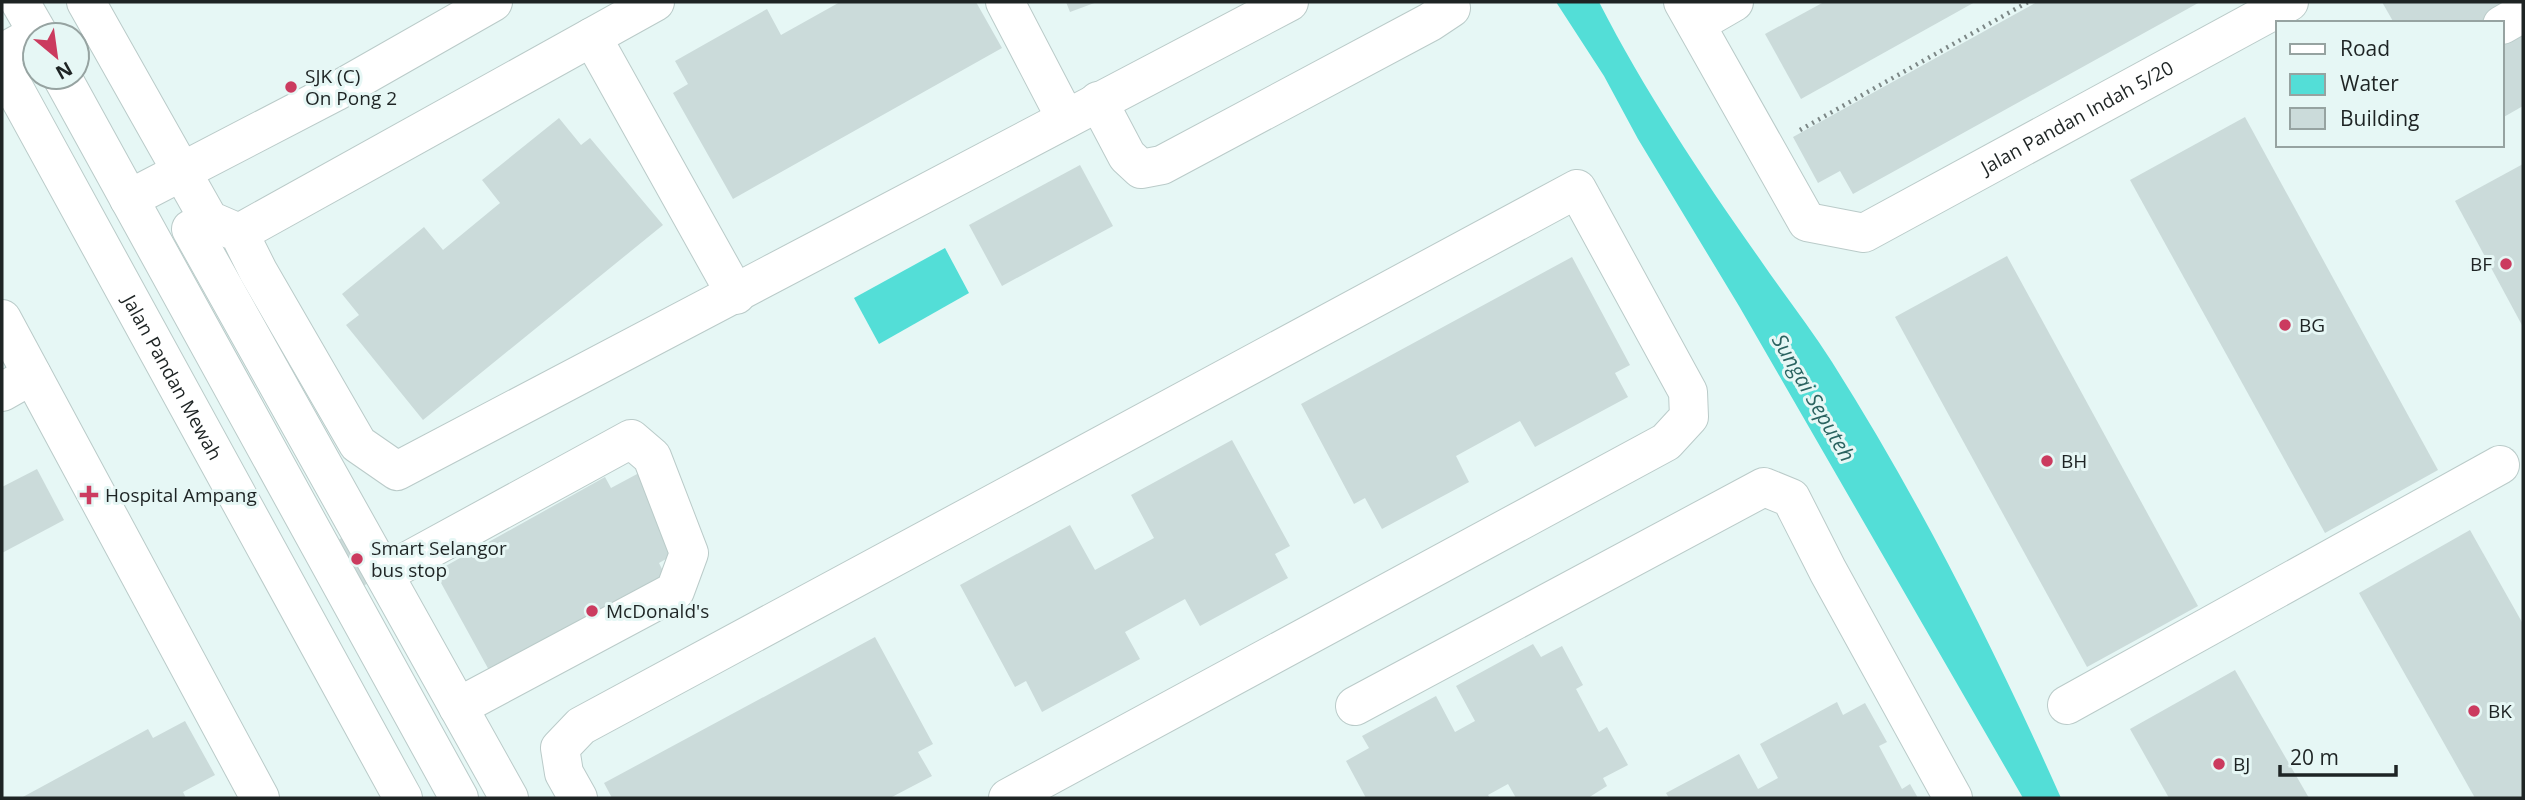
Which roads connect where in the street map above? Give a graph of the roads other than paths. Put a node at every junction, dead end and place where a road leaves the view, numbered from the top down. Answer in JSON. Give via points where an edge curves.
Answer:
{"nodes":[{"id":1,"x":86,"y":2,"type":"edge"},
{"id":2,"x":493,"y":2,"type":"edge"},
{"id":3,"x":654,"y":2,"type":"edge"},
{"id":4,"x":1005,"y":2,"type":"edge"},
{"id":5,"x":1289,"y":2,"type":"edge"},
{"id":6,"x":1449,"y":2,"type":"edge"},
{"id":7,"x":1734,"y":2,"type":"edge"},
{"id":8,"x":2289,"y":2,"type":"edge"},
{"id":9,"x":1689,"y":13,"type":"edge"},
{"id":10,"x":2523,"y":13,"type":"edge"},
{"id":11,"x":2504,"y":24,"type":"edge"},
{"id":12,"x":592,"y":37,"type":"junction"},
{"id":13,"x":21,"y":38,"type":"edge"},
{"id":14,"x":2,"y":53,"type":"edge"},
{"id":15,"x":2,"y":66,"type":"edge"},
{"id":16,"x":70,"y":91,"type":"edge"},
{"id":17,"x":1082,"y":110,"type":"junction"},
{"id":18,"x":183,"y":172,"type":"junction"},
{"id":19,"x":129,"y":199,"type":"junction"},
{"id":20,"x":213,"y":227,"type":"junction"},
{"id":21,"x":156,"y":247,"type":"junction"},
{"id":22,"x":736,"y":295,"type":"junction"},
{"id":23,"x":2,"y":319,"type":"edge"},
{"id":24,"x":17,"y":383,"type":"edge"},
{"id":25,"x":2500,"y":465,"type":"dead end"},
{"id":26,"x":384,"y":574,"type":"junction"},
{"id":27,"x":2067,"y":705,"type":"dead end"},
{"id":28,"x":1355,"y":706,"type":"dead end"},
{"id":29,"x":458,"y":707,"type":"junction"},
{"id":30,"x":240,"y":762,"type":"junction"},
{"id":31,"x":227,"y":798,"type":"edge"},
{"id":32,"x":260,"y":798,"type":"edge"},
{"id":33,"x":403,"y":798,"type":"edge"},
{"id":34,"x":458,"y":798,"type":"edge"},
{"id":35,"x":509,"y":798,"type":"edge"},
{"id":36,"x":578,"y":798,"type":"edge"},
{"id":37,"x":1008,"y":798,"type":"edge"},
{"id":38,"x":1953,"y":798,"type":"edge"}],
"edges":[{"from":1,"to":18,"type":"main road"},
{"from":2,"to":18,"type":"main road"},
{"from":3,"to":12,"type":"main road"},
{"from":4,"to":17,"type":"main road"},
{"from":5,"to":17,"type":"main road"},
{"from":6,"to":17,"type":"main road","via":[[1451,8],[1430,22],[1162,165],[1141,169]]},
{"from":7,"to":9,"type":"main road"},
{"from":8,"to":9,"type":"main road","name":"Jalan Pandan Indah 5/20","via":[[1864,233],[1807,222]]},
{"from":10,"to":11,"type":"main road"},
{"from":12,"to":20,"type":"main road"},
{"from":12,"to":22,"type":"main road"},
{"from":13,"to":14,"type":"main road"},
{"from":15,"to":33,"type":"main road","name":"Jalan Pandan Mewah"},
{"from":16,"to":19,"type":"main road"},
{"from":17,"to":22,"type":"main road"},
{"from":18,"to":19,"type":"main road"},
{"from":18,"to":20,"type":"main road"},
{"from":19,"to":21,"type":"main road"},
{"from":20,"to":21,"type":"main road"},
{"from":20,"to":22,"type":"main road","via":[[258,271],[358,444],[397,471]]},
{"from":20,"to":26,"type":"main road"},
{"from":21,"to":34,"type":"main road"},
{"from":23,"to":24,"type":"main road"},
{"from":24,"to":30,"type":"main road"},
{"from":25,"to":27,"type":"main road"},
{"from":26,"to":29,"type":"main road"},
{"from":26,"to":29,"type":"main road","via":[[632,439],[652,457],[689,553],[675,592]]},
{"from":28,"to":38,"type":"main road","via":[[1764,487],[1791,498]]},
{"from":29,"to":35,"type":"main road"},
{"from":30,"to":31,"type":"main road"},
{"from":30,"to":32,"type":"main road"},
{"from":36,"to":37,"type":"main road","via":[[564,773],[560,748],[581,726],[1577,189],[1688,391],[1689,417],[1666,442]]}]}
